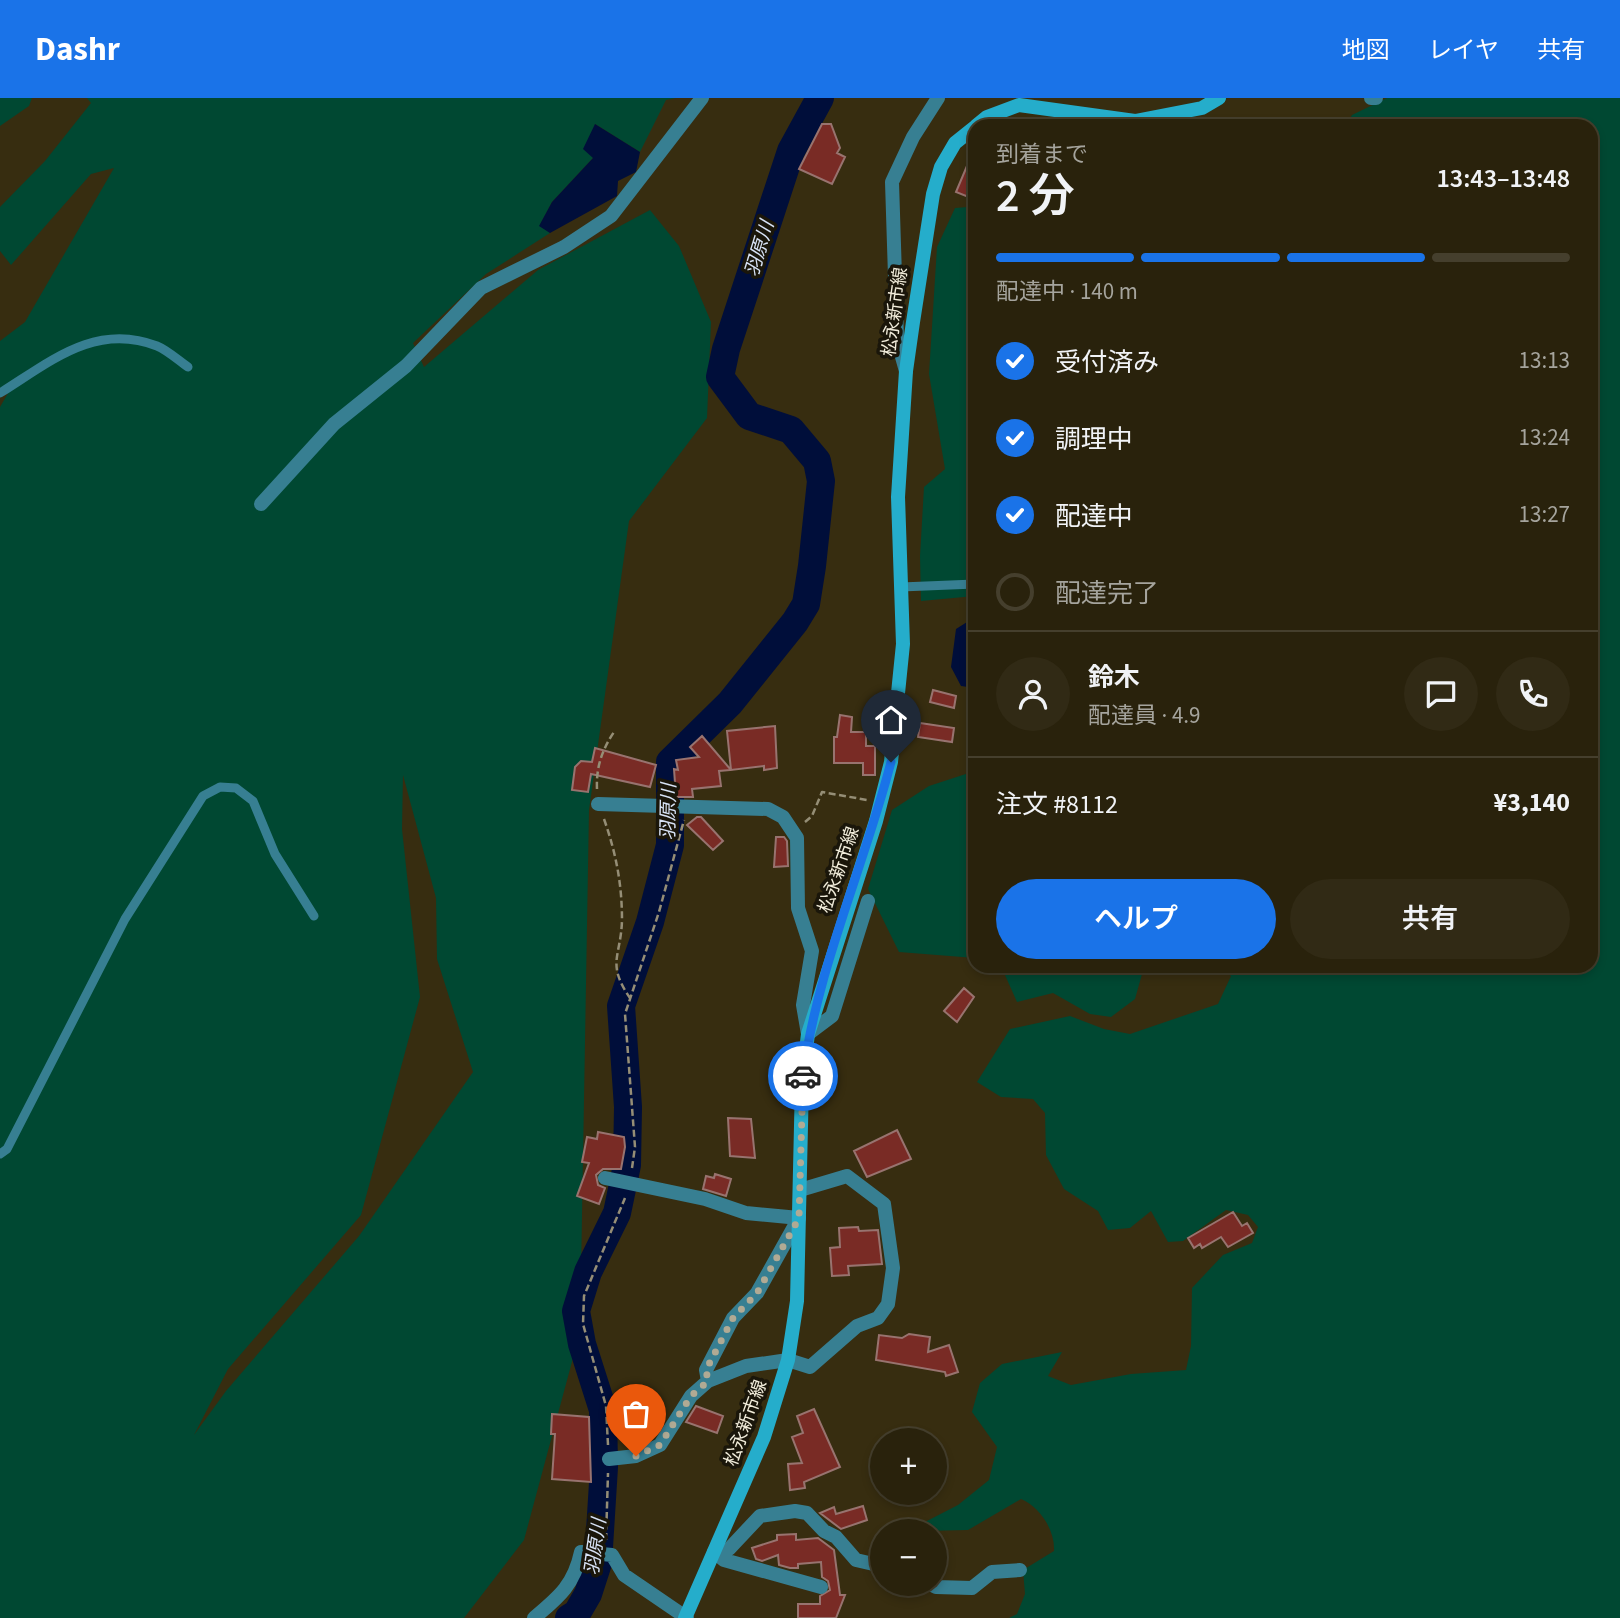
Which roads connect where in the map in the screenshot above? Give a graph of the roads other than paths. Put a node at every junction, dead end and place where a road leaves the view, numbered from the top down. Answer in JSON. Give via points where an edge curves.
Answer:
{"nodes":[{"id":1,"x":702,"y":98,"type":"edge"},
{"id":2,"x":937,"y":98,"type":"edge"},
{"id":3,"x":1219,"y":98,"type":"edge"},
{"id":4,"x":984,"y":119,"type":"edge"},
{"id":5,"x":1120,"y":119,"type":"edge"},
{"id":6,"x":1145,"y":119,"type":"edge"},
{"id":7,"x":968,"y":132,"type":"edge"},
{"id":8,"x":188,"y":367,"type":"dead end"},
{"id":9,"x":906,"y":371,"type":"junction"},
{"id":10,"x":0,"y":393,"type":"edge"},
{"id":11,"x":261,"y":504,"type":"dead end"},
{"id":12,"x":968,"y":584,"type":"edge"},
{"id":13,"x":901,"y":587,"type":"junction"},
{"id":14,"x":598,"y":804,"type":"road end"},
{"id":15,"x":868,"y":901,"type":"dead end"},
{"id":16,"x":314,"y":916,"type":"dead end"},
{"id":17,"x":808,"y":1034,"type":"junction"},
{"id":18,"x":0,"y":1154,"type":"edge"},
{"id":19,"x":605,"y":1178,"type":"dead end"},
{"id":20,"x":800,"y":1189,"type":"junction"},
{"id":21,"x":799,"y":1218,"type":"junction"},
{"id":22,"x":789,"y":1360,"type":"junction"},
{"id":23,"x":708,"y":1381,"type":"junction"},
{"id":24,"x":609,"y":1459,"type":"dead end"},
{"id":25,"x":714,"y":1552,"type":"junction"},
{"id":26,"x":870,"y":1563,"type":"edge"},
{"id":27,"x":1020,"y":1570,"type":"dead end"},
{"id":28,"x":821,"y":1587,"type":"dead end"},
{"id":29,"x":947,"y":1587,"type":"edge"},
{"id":30,"x":534,"y":1618,"type":"edge"},
{"id":31,"x":686,"y":1618,"type":"edge"}],
"edges":[{"from":1,"to":11,"type":"street","via":[[611,216],[564,247],[481,288],[406,366],[334,424]]},
{"from":2,"to":9,"type":"street","via":[[892,182],[897,339]]},
{"from":3,"to":6,"type":"main road","name":"松永新市線","via":[[1202,108]]},
{"from":4,"to":5,"type":"main road","name":"松永新市線","via":[[1019,105]]},
{"from":7,"to":9,"type":"main road","name":"松永新市線","via":[[955,143],[941,167],[933,194]]},
{"from":8,"to":10,"type":"lane","via":[[159,346],[121,336],[94,340],[59,356]]},
{"from":9,"to":13,"type":"main road","name":"松永新市線","via":[[898,497]]},
{"from":12,"to":13,"type":"lane"},
{"from":13,"to":17,"type":"main road","name":"松永新市線","via":[[903,644],[891,762]]},
{"from":14,"to":17,"type":"street","via":[[768,808],[783,817],[797,838],[798,908],[812,951],[803,1005]]},
{"from":15,"to":17,"type":"street","via":[[832,1016]]},
{"from":16,"to":18,"type":"lane","via":[[275,854],[253,800],[236,788],[220,787],[203,796],[125,919],[7,1149]]},
{"from":17,"to":20,"type":"main road","name":"松永新市線","via":[[802,1082]]},
{"from":19,"to":21,"type":"street","via":[[705,1199],[746,1213]]},
{"from":20,"to":21,"type":"main road","name":"松永新市線"},
{"from":20,"to":22,"type":"street","via":[[847,1176],[884,1204],[893,1268],[888,1304],[878,1318],[857,1326],[810,1367]]},
{"from":21,"to":22,"type":"main road","name":"松永新市線","via":[[797,1301]]},
{"from":21,"to":23,"type":"street","via":[[757,1293],[733,1318],[706,1370]]},
{"from":22,"to":23,"type":"street","via":[[746,1366]]},
{"from":22,"to":25,"type":"main road","name":"松永新市線","via":[[764,1437]]},
{"from":23,"to":24,"type":"street","via":[[691,1396],[660,1445],[636,1456]]},
{"from":25,"to":26,"type":"street","via":[[729,1549],[760,1516],[795,1511],[807,1513],[856,1560]]},
{"from":25,"to":28,"type":"street","via":[[724,1560]]},
{"from":25,"to":31,"type":"main road","name":"松永新市線"},
{"from":27,"to":29,"type":"street","via":[[992,1572],[972,1588]]},
{"from":30,"to":31,"type":"street","via":[[577,1574],[582,1552],[612,1555],[624,1575]]}]}
